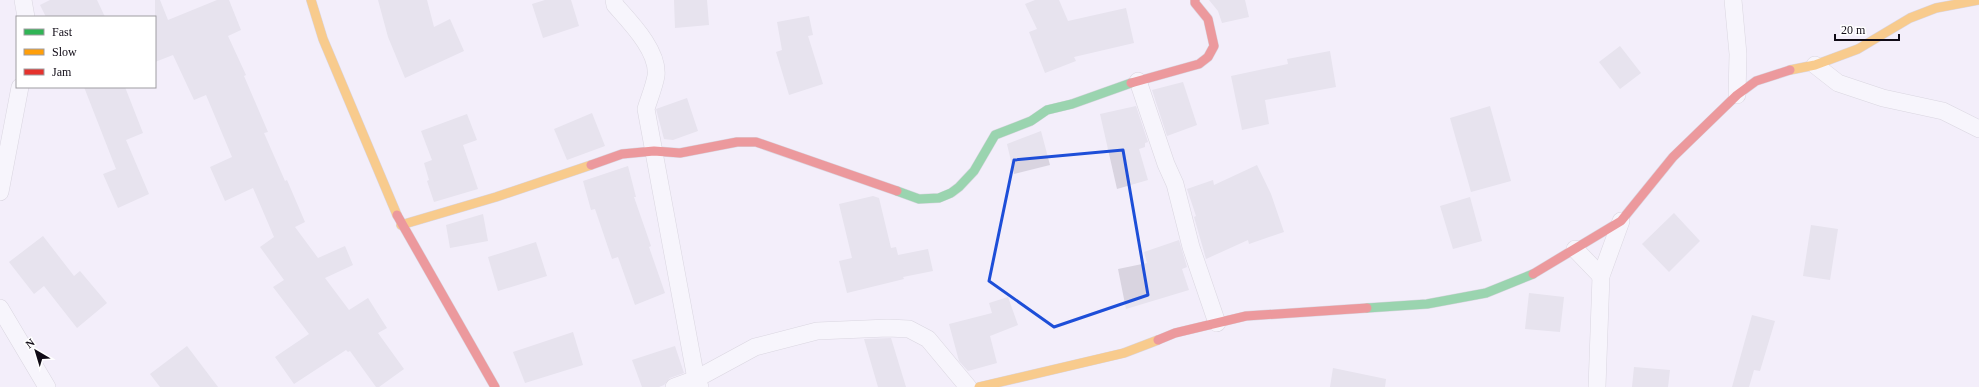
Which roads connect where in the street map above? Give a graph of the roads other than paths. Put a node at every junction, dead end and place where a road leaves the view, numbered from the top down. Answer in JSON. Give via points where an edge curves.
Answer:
{"nodes":[{"id":1,"x":23,"y":0,"type":"edge"},
{"id":2,"x":311,"y":0,"type":"edge"},
{"id":3,"x":614,"y":0,"type":"edge"},
{"id":4,"x":1195,"y":0,"type":"edge"},
{"id":5,"x":1733,"y":0,"type":"edge"},
{"id":6,"x":1979,"y":0,"type":"edge"},
{"id":7,"x":26,"y":16,"type":"edge"},
{"id":8,"x":1815,"y":65,"type":"junction"},
{"id":9,"x":1138,"y":81,"type":"junction"},
{"id":10,"x":20,"y":88,"type":"edge"},
{"id":11,"x":1737,"y":94,"type":"junction"},
{"id":12,"x":1979,"y":129,"type":"edge"},
{"id":13,"x":654,"y":151,"type":"junction"},
{"id":14,"x":0,"y":192,"type":"edge"},
{"id":15,"x":1621,"y":221,"type":"junction"},
{"id":16,"x":401,"y":225,"type":"junction"},
{"id":17,"x":1575,"y":249,"type":"junction"},
{"id":18,"x":1601,"y":276,"type":"junction"},
{"id":19,"x":0,"y":308,"type":"edge"},
{"id":20,"x":1216,"y":323,"type":"junction"},
{"id":21,"x":698,"y":383,"type":"edge"},
{"id":22,"x":47,"y":387,"type":"edge"},
{"id":23,"x":495,"y":387,"type":"edge"},
{"id":24,"x":674,"y":387,"type":"edge"},
{"id":25,"x":968,"y":387,"type":"edge"},
{"id":26,"x":979,"y":387,"type":"edge"},
{"id":27,"x":1597,"y":387,"type":"edge"}],
"edges":[{"from":1,"to":7,"type":"street"},
{"from":2,"to":16,"type":"street","via":[[323,39]]},
{"from":3,"to":13,"type":"street","via":[[615,5],[640,34],[652,55],[656,75],[646,109]]},
{"from":4,"to":9,"type":"street","via":[[1195,4],[1208,19],[1214,46],[1208,57],[1199,64]]},
{"from":5,"to":11,"type":"street","via":[[1738,54]]},
{"from":6,"to":8,"type":"street","via":[[1936,8],[1910,18],[1858,49]]},
{"from":8,"to":11,"type":"street","via":[[1756,81]]},
{"from":8,"to":12,"type":"street","via":[[1838,82],[1883,98],[1943,111]]},
{"from":9,"to":13,"type":"street","via":[[1047,110],[1031,121],[995,134],[975,171],[952,192],[940,197],[920,199],[756,142],[737,142],[680,153]]},
{"from":9,"to":20,"type":"street","via":[[1175,184],[1191,247]]},
{"from":10,"to":14,"type":"street"},
{"from":11,"to":15,"type":"street","via":[[1673,157]]},
{"from":13,"to":16,"type":"street","via":[[622,154],[496,197]]},
{"from":13,"to":21,"type":"street"},
{"from":15,"to":17,"type":"street"},
{"from":15,"to":18,"type":"street"},
{"from":16,"to":23,"type":"street"},
{"from":17,"to":18,"type":"street"},
{"from":17,"to":20,"type":"street","via":[[1540,271],[1486,293],[1427,304],[1246,316]]},
{"from":18,"to":27,"type":"street"},
{"from":19,"to":22,"type":"street"},
{"from":20,"to":26,"type":"street","via":[[1174,333],[1124,353]]},
{"from":21,"to":24,"type":"street"},
{"from":21,"to":25,"type":"street","via":[[755,347],[817,331],[888,328],[909,329],[928,338]]}]}
